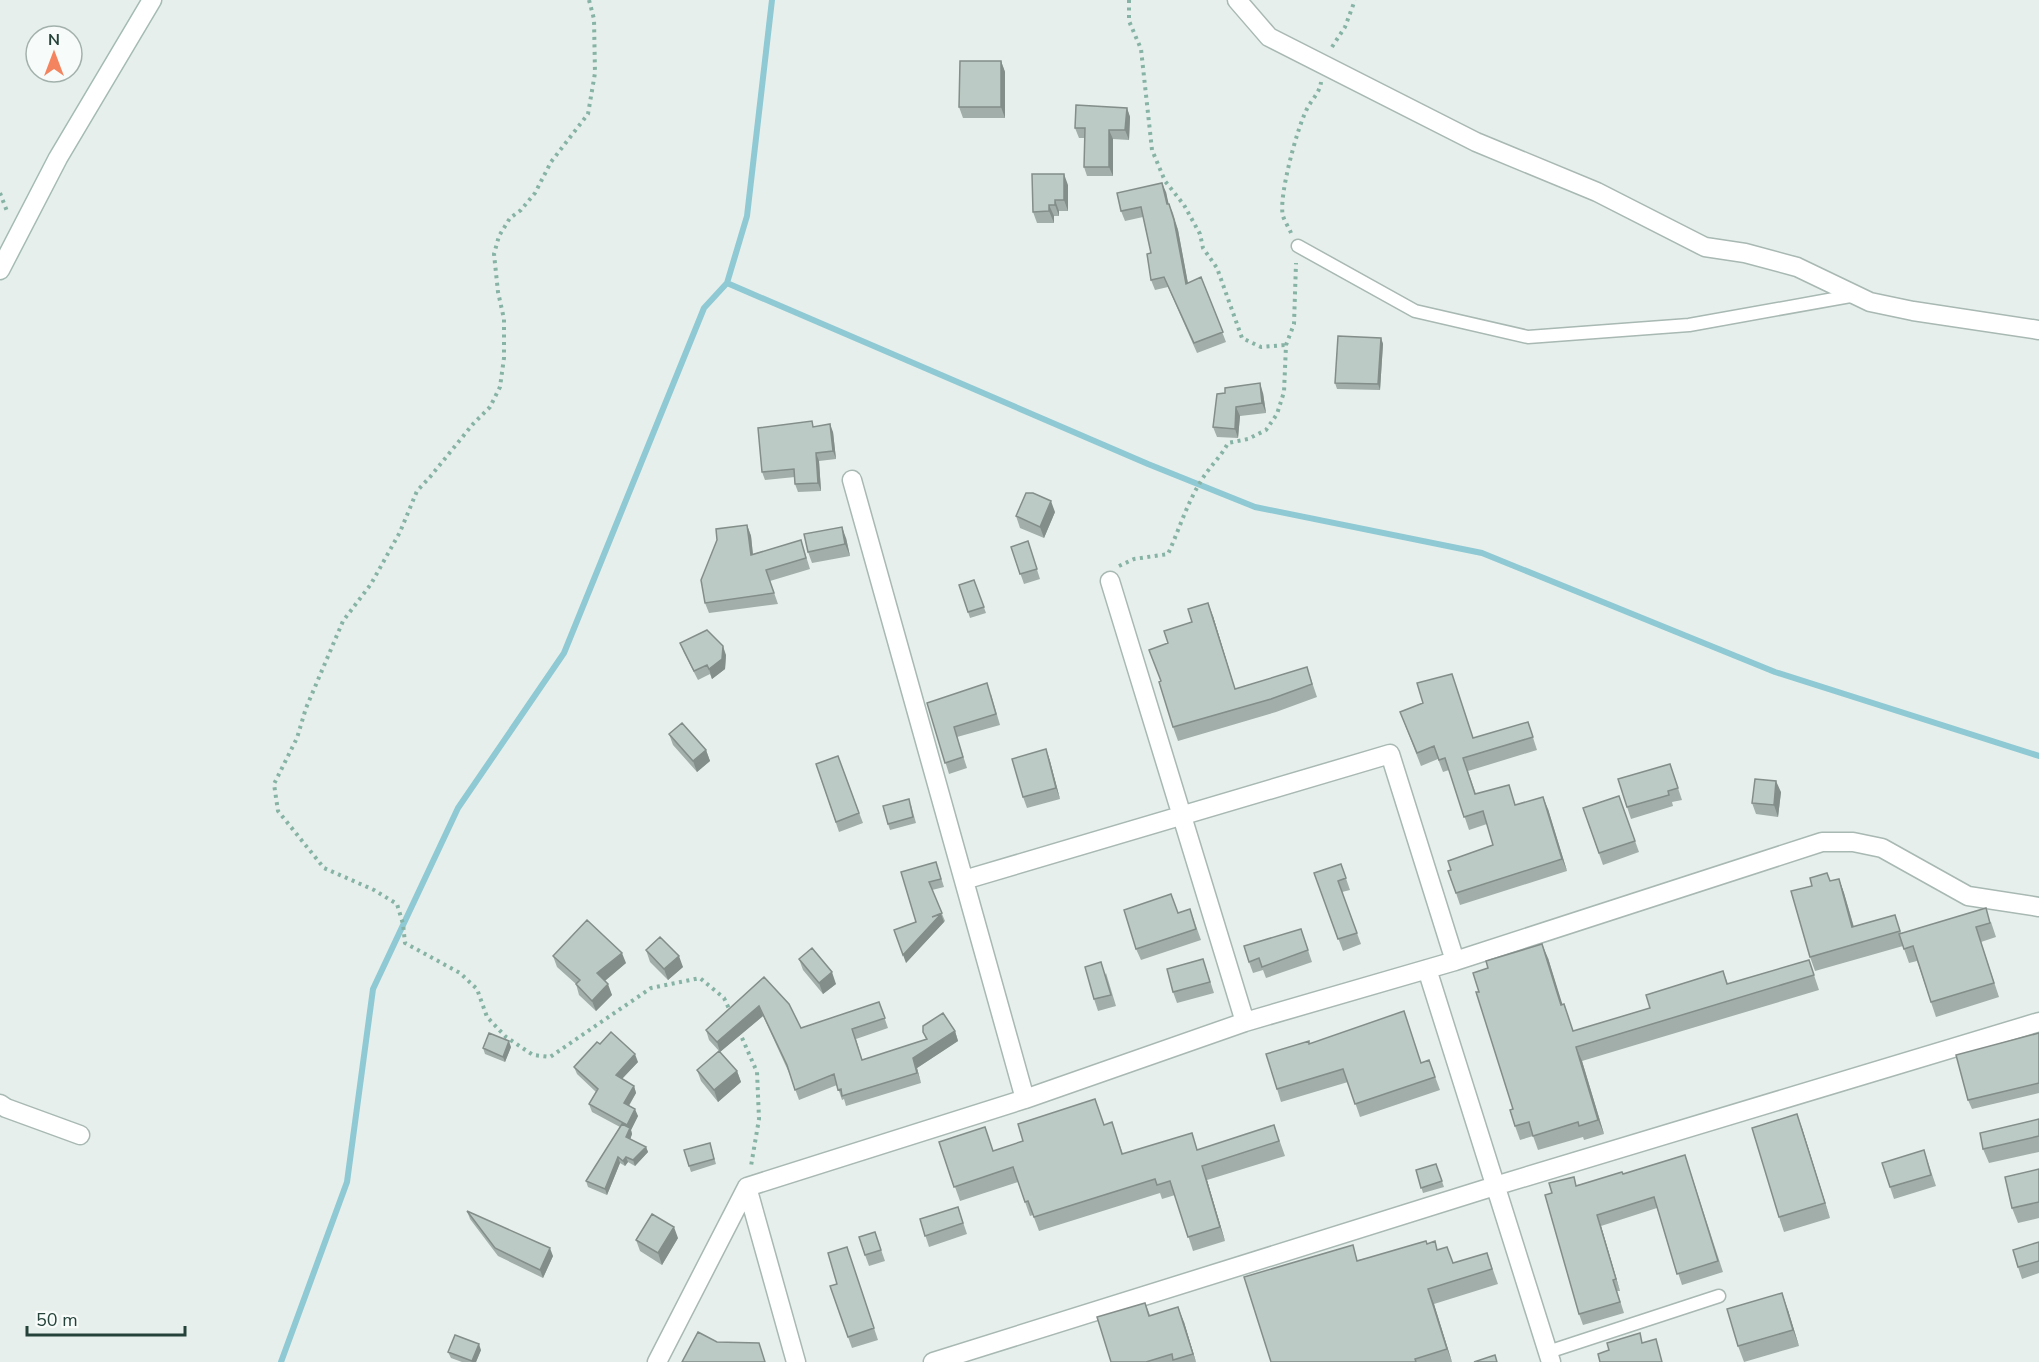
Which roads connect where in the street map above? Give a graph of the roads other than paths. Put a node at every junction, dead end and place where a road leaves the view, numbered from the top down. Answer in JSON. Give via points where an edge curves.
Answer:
{"nodes":[{"id":1,"x":152,"y":0,"type":"edge"},
{"id":2,"x":1237,"y":0,"type":"edge"},
{"id":3,"x":1298,"y":246,"type":"road end"},
{"id":4,"x":0,"y":270,"type":"edge"},
{"id":5,"x":1856,"y":295,"type":"junction"},
{"id":6,"x":2039,"y":330,"type":"edge"},
{"id":7,"x":852,"y":480,"type":"dead end"},
{"id":8,"x":1110,"y":581,"type":"road end"},
{"id":9,"x":1183,"y":815,"type":"junction"},
{"id":10,"x":964,"y":880,"type":"junction"},
{"id":11,"x":2039,"y":907,"type":"edge"},
{"id":12,"x":1455,"y":961,"type":"junction"},
{"id":13,"x":1427,"y":969,"type":"junction"},
{"id":14,"x":1245,"y":1022,"type":"junction"},
{"id":15,"x":2039,"y":1022,"type":"edge"},
{"id":16,"x":1025,"y":1100,"type":"junction"},
{"id":17,"x":0,"y":1104,"type":"edge"},
{"id":18,"x":80,"y":1135,"type":"dead end"},
{"id":19,"x":1495,"y":1186,"type":"junction"},
{"id":20,"x":747,"y":1187,"type":"junction"},
{"id":21,"x":1719,"y":1296,"type":"dead end"},
{"id":22,"x":1549,"y":1357,"type":"edge"},
{"id":23,"x":657,"y":1362,"type":"edge"},
{"id":24,"x":796,"y":1362,"type":"edge"},
{"id":25,"x":933,"y":1362,"type":"edge"}],
"edges":[{"from":1,"to":4,"type":"street","via":[[57,158]]},
{"from":2,"to":5,"type":"street","via":[[1269,37],[1476,142],[1597,192],[1705,247],[1797,267]]},
{"from":3,"to":5,"type":"lane","via":[[1415,311],[1528,337],[1689,325]]},
{"from":5,"to":6,"type":"street","via":[[1869,302],[1913,311]]},
{"from":7,"to":10,"type":"street"},
{"from":8,"to":9,"type":"street"},
{"from":9,"to":10,"type":"street"},
{"from":9,"to":12,"type":"street","via":[[1390,754]]},
{"from":9,"to":14,"type":"street"},
{"from":10,"to":16,"type":"street"},
{"from":11,"to":12,"type":"street","via":[[1968,896],[1882,848],[1853,842],[1822,842]]},
{"from":12,"to":13,"type":"street"},
{"from":13,"to":14,"type":"street"},
{"from":13,"to":19,"type":"street"},
{"from":14,"to":16,"type":"street"},
{"from":15,"to":19,"type":"street"},
{"from":16,"to":20,"type":"street"},
{"from":17,"to":18,"type":"street"},
{"from":19,"to":22,"type":"street"},
{"from":19,"to":25,"type":"street"},
{"from":20,"to":23,"type":"street"},
{"from":20,"to":24,"type":"street"},
{"from":21,"to":22,"type":"lane"}]}
